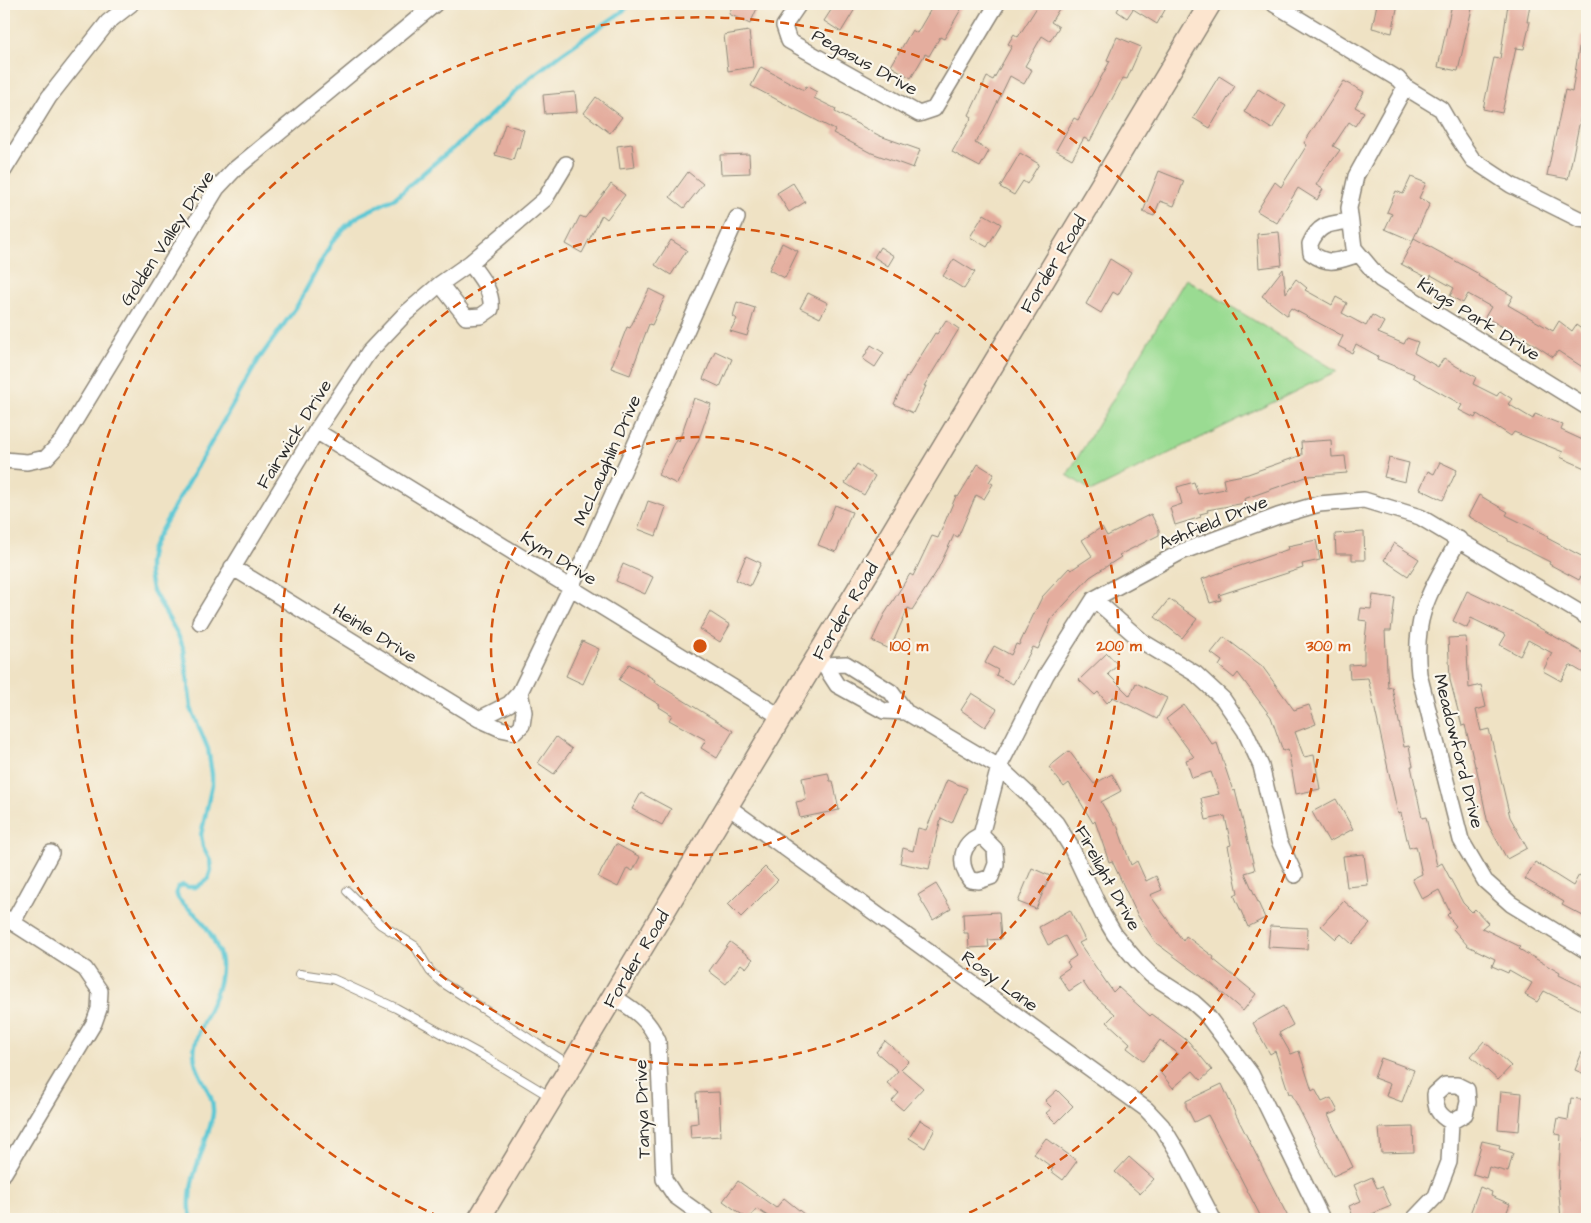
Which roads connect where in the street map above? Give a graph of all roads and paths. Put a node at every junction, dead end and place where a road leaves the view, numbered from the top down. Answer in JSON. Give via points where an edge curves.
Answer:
{"nodes":[{"id":1,"x":131,"y":4,"type":"edge"},
{"id":2,"x":435,"y":4,"type":"edge"},
{"id":3,"x":799,"y":4,"type":"edge"},
{"id":4,"x":997,"y":4,"type":"edge"},
{"id":5,"x":1210,"y":4,"type":"edge"},
{"id":6,"x":1274,"y":4,"type":"edge"},
{"id":7,"x":1405,"y":87,"type":"junction"},
{"id":8,"x":566,"y":164,"type":"dead end"},
{"id":9,"x":4,"y":170,"type":"edge"},
{"id":10,"x":737,"y":218,"type":"dead end"},
{"id":11,"x":1587,"y":220,"type":"edge"},
{"id":12,"x":1350,"y":221,"type":"junction"},
{"id":13,"x":1359,"y":254,"type":"junction"},
{"id":14,"x":470,"y":263,"type":"junction"},
{"id":15,"x":440,"y":284,"type":"junction"},
{"id":16,"x":1587,"y":407,"type":"edge"},
{"id":17,"x":316,"y":431,"type":"junction"},
{"id":18,"x":4,"y":460,"type":"edge"},
{"id":19,"x":1460,"y":540,"type":"junction"},
{"id":20,"x":232,"y":567,"type":"junction"},
{"id":21,"x":571,"y":587,"type":"junction"},
{"id":22,"x":1094,"y":599,"type":"junction"},
{"id":23,"x":1587,"y":617,"type":"edge"},
{"id":24,"x":200,"y":622,"type":"dead end"},
{"id":25,"x":820,"y":663,"type":"junction"},
{"id":26,"x":520,"y":692,"type":"junction"},
{"id":27,"x":906,"y":712,"type":"junction"},
{"id":28,"x":782,"y":717,"type":"junction"},
{"id":29,"x":479,"y":719,"type":"junction"},
{"id":30,"x":998,"y":768,"type":"junction"},
{"id":31,"x":727,"y":806,"type":"junction"},
{"id":32,"x":981,"y":835,"type":"dead end"},
{"id":33,"x":51,"y":853,"type":"dead end"},
{"id":34,"x":1295,"y":875,"type":"dead end"},
{"id":35,"x":347,"y":891,"type":"dead end"},
{"id":36,"x":8,"y":919,"type":"edge"},
{"id":37,"x":1587,"y":951,"type":"edge"},
{"id":38,"x":300,"y":974,"type":"dead end"},
{"id":39,"x":614,"y":996,"type":"junction"},
{"id":40,"x":572,"y":1066,"type":"junction"},
{"id":41,"x":552,"y":1098,"type":"junction"},
{"id":42,"x":1450,"y":1122,"type":"dead end"},
{"id":43,"x":4,"y":1173,"type":"edge"},
{"id":44,"x":479,"y":1219,"type":"edge"},
{"id":45,"x":707,"y":1219,"type":"edge"},
{"id":46,"x":1213,"y":1219,"type":"edge"},
{"id":47,"x":1322,"y":1219,"type":"edge"},
{"id":48,"x":1414,"y":1219,"type":"edge"}],
"edges":[{"from":1,"to":9,"type":"street","via":[[108,22],[49,96]]},
{"from":2,"to":18,"type":"street","name":"Golden Valley Drive","via":[[234,170],[217,188],[63,440],[46,458],[27,462]]},
{"from":3,"to":4,"type":"street","name":"Pegasus Drive","via":[[784,26],[789,41],[919,114],[934,110]]},
{"from":5,"to":25,"type":"main road","name":"Forder Road"},
{"from":6,"to":7,"type":"street","via":[[1398,79]]},
{"from":7,"to":11,"type":"street","via":[[1441,110],[1473,160],[1511,185]]},
{"from":7,"to":12,"type":"street","name":"Kings Park Drive","via":[[1356,176],[1349,208]]},
{"from":8,"to":14,"type":"street","name":"Fairwick Drive","via":[[545,199]]},
{"from":10,"to":21,"type":"street","name":"McLaughlin Drive"},
{"from":12,"to":13,"type":"street","name":"Kings Park Drive","via":[[1354,248]]},
{"from":12,"to":13,"type":"street","via":[[1328,224],[1319,229],[1310,244],[1312,253],[1326,262]]},
{"from":13,"to":16,"type":"street","name":"Kings Park Drive","via":[[1380,279]]},
{"from":14,"to":15,"type":"street","name":"Fairwick Drive"},
{"from":14,"to":15,"type":"street","via":[[492,299],[491,309],[482,316],[466,317]]},
{"from":15,"to":17,"type":"street","name":"Fairwick Drive","via":[[405,314],[368,353]]},
{"from":17,"to":20,"type":"street","name":"Fairwick Drive"},
{"from":17,"to":21,"type":"street","name":"Kym Drive"},
{"from":19,"to":22,"type":"street","name":"Ashfield Drive","via":[[1420,516],[1364,500],[1320,504],[1181,552]]},
{"from":19,"to":23,"type":"street","name":"Ashfield Drive"},
{"from":19,"to":37,"type":"street","name":"Meadowford Drive","via":[[1423,610],[1417,655],[1461,840],[1485,881],[1511,904]]},
{"from":20,"to":24,"type":"street","name":"Fairwick Drive"},
{"from":20,"to":29,"type":"street","name":"Heinle Drive"},
{"from":21,"to":26,"type":"street","name":"McLaughlin Drive"},
{"from":21,"to":28,"type":"street","name":"Kym Drive"},
{"from":22,"to":30,"type":"street","name":"Ashfield Drive","via":[[1046,675]]},
{"from":22,"to":34,"type":"street","via":[[1143,642],[1196,674],[1222,699],[1245,731],[1261,766],[1278,841]]},
{"from":25,"to":27,"type":"street","name":"Firelight Drive","via":[[846,664],[891,692]]},
{"from":25,"to":27,"type":"street","name":"Firelight Drive","via":[[836,686],[884,711]]},
{"from":25,"to":28,"type":"main road","name":"Forder Road"},
{"from":26,"to":29,"type":"street","name":"McLaughlin Drive","via":[[509,704]]},
{"from":26,"to":29,"type":"street","name":"Heinle Drive","via":[[524,712],[522,725],[515,732]]},
{"from":27,"to":30,"type":"street","name":"Firelight Drive"},
{"from":28,"to":31,"type":"main road","name":"Forder Road"},
{"from":30,"to":32,"type":"street","name":"Ashfield Drive"},
{"from":30,"to":47,"type":"street","name":"Firelight Drive","via":[[1028,794],[1064,834],[1115,935],[1152,975],[1205,1013],[1231,1046],[1251,1074]]},
{"from":31,"to":39,"type":"main road","name":"Forder Road"},
{"from":31,"to":46,"type":"street","name":"Rosy Lane","via":[[1146,1109],[1162,1126]]},
{"from":33,"to":36,"type":"street"},
{"from":35,"to":40,"type":"lane","via":[[380,924],[415,946],[430,971],[443,983]]},
{"from":36,"to":43,"type":"street","via":[[85,969],[100,991],[94,1024]]},
{"from":38,"to":41,"type":"lane","via":[[333,979],[396,1008]]},
{"from":39,"to":40,"type":"main road","name":"Forder Road"},
{"from":39,"to":45,"type":"street","name":"Tanya Drive","via":[[639,1013],[658,1041],[664,1179],[675,1196]]},
{"from":40,"to":41,"type":"main road","name":"Forder Road"},
{"from":41,"to":44,"type":"main road","name":"Forder Road"},
{"from":42,"to":48,"type":"street","via":[[1449,1162],[1436,1196]]}]}
